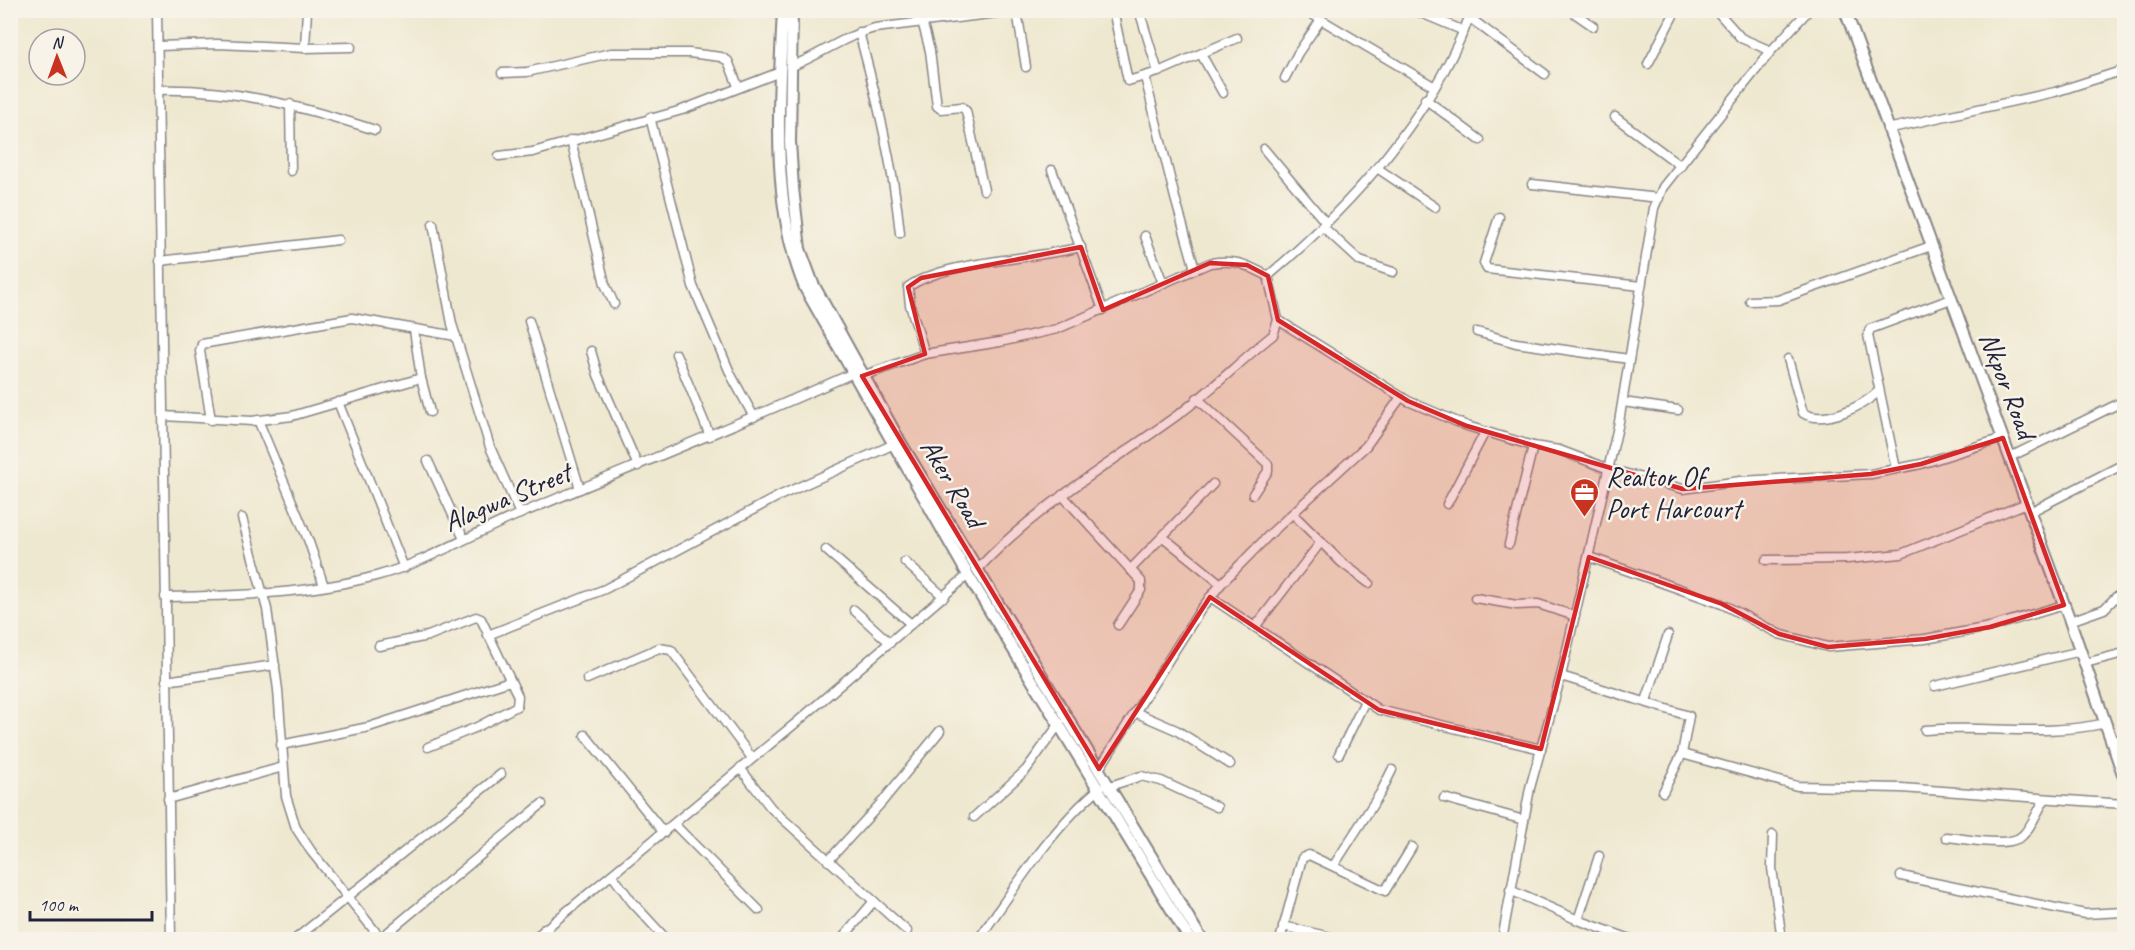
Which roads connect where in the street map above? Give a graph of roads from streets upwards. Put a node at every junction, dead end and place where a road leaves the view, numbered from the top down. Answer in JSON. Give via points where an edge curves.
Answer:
{"nodes":[{"id":1,"x":157,"y":10,"type":"edge"},
{"id":2,"x":307,"y":10,"type":"edge"},
{"id":3,"x":783,"y":10,"type":"edge"},
{"id":4,"x":792,"y":10,"type":"edge"},
{"id":5,"x":1022,"y":10,"type":"edge"},
{"id":6,"x":1113,"y":10,"type":"edge"},
{"id":7,"x":1139,"y":10,"type":"edge"},
{"id":8,"x":1305,"y":10,"type":"edge"},
{"id":9,"x":1414,"y":10,"type":"edge"},
{"id":10,"x":1570,"y":10,"type":"edge"},
{"id":11,"x":1676,"y":10,"type":"edge"},
{"id":12,"x":1716,"y":10,"type":"edge"},
{"id":13,"x":1809,"y":10,"type":"edge"},
{"id":14,"x":1845,"y":10,"type":"edge"},
{"id":15,"x":1017,"y":11,"type":"edge"},
{"id":16,"x":963,"y":14,"type":"edge"},
{"id":17,"x":1471,"y":14,"type":"edge"},
{"id":18,"x":922,"y":21,"type":"junction"},
{"id":19,"x":1320,"y":21,"type":"junction"},
{"id":20,"x":1593,"y":26,"type":"dead end"},
{"id":21,"x":1464,"y":31,"type":"junction"},
{"id":22,"x":859,"y":32,"type":"junction"},
{"id":23,"x":1237,"y":38,"type":"dead end"},
{"id":24,"x":158,"y":46,"type":"junction"},
{"id":25,"x":351,"y":47,"type":"dead end"},
{"id":26,"x":305,"y":48,"type":"junction"},
{"id":27,"x":1771,"y":51,"type":"junction"},
{"id":28,"x":1201,"y":54,"type":"junction"},
{"id":29,"x":1648,"y":64,"type":"dead end"},
{"id":30,"x":1026,"y":67,"type":"dead end"},
{"id":31,"x":785,"y":69,"type":"junction"},
{"id":32,"x":2124,"y":70,"type":"edge"},
{"id":33,"x":1158,"y":72,"type":"junction"},
{"id":34,"x":502,"y":73,"type":"dead end"},
{"id":35,"x":1545,"y":74,"type":"dead end"},
{"id":36,"x":1145,"y":77,"type":"junction"},
{"id":37,"x":1285,"y":78,"type":"dead end"},
{"id":38,"x":738,"y":86,"type":"junction"},
{"id":39,"x":1434,"y":86,"type":"junction"},
{"id":40,"x":158,"y":90,"type":"junction"},
{"id":41,"x":1223,"y":93,"type":"dead end"},
{"id":42,"x":1425,"y":99,"type":"junction"},
{"id":43,"x":290,"y":104,"type":"junction"},
{"id":44,"x":650,"y":117,"type":"junction"},
{"id":45,"x":1615,"y":117,"type":"dead end"},
{"id":46,"x":1887,"y":129,"type":"junction"},
{"id":47,"x":375,"y":130,"type":"dead end"},
{"id":48,"x":571,"y":140,"type":"junction"},
{"id":49,"x":1480,"y":140,"type":"dead end"},
{"id":50,"x":1264,"y":149,"type":"dead end"},
{"id":51,"x":499,"y":156,"type":"dead end"},
{"id":52,"x":1681,"y":166,"type":"junction"},
{"id":53,"x":1377,"y":168,"type":"junction"},
{"id":54,"x":1052,"y":170,"type":"dead end"},
{"id":55,"x":291,"y":171,"type":"dead end"},
{"id":56,"x":1532,"y":184,"type":"dead end"},
{"id":57,"x":984,"y":190,"type":"dead end"},
{"id":58,"x":1659,"y":198,"type":"junction"},
{"id":59,"x":1434,"y":207,"type":"dead end"},
{"id":60,"x":1499,"y":217,"type":"dead end"},
{"id":61,"x":433,"y":224,"type":"dead end"},
{"id":62,"x":1324,"y":224,"type":"junction"},
{"id":63,"x":900,"y":233,"type":"dead end"},
{"id":64,"x":1144,"y":236,"type":"dead end"},
{"id":65,"x":338,"y":240,"type":"dead end"},
{"id":66,"x":1931,"y":246,"type":"junction"},
{"id":67,"x":1081,"y":247,"type":"junction"},
{"id":68,"x":160,"y":261,"type":"junction"},
{"id":69,"x":1195,"y":269,"type":"junction"},
{"id":70,"x":1393,"y":272,"type":"dead end"},
{"id":71,"x":1268,"y":276,"type":"junction"},
{"id":72,"x":1163,"y":283,"type":"junction"},
{"id":73,"x":1641,"y":286,"type":"junction"},
{"id":74,"x":1951,"y":299,"type":"junction"},
{"id":75,"x":1750,"y":301,"type":"dead end"},
{"id":76,"x":614,"y":304,"type":"dead end"},
{"id":77,"x":1103,"y":310,"type":"junction"},
{"id":78,"x":1278,"y":320,"type":"junction"},
{"id":79,"x":529,"y":321,"type":"dead end"},
{"id":80,"x":414,"y":330,"type":"junction"},
{"id":81,"x":1477,"y":333,"type":"dead end"},
{"id":82,"x":456,"y":336,"type":"junction"},
{"id":83,"x":591,"y":351,"type":"dead end"},
{"id":84,"x":676,"y":354,"type":"dead end"},
{"id":85,"x":925,"y":354,"type":"junction"},
{"id":86,"x":1629,"y":359,"type":"junction"},
{"id":87,"x":1788,"y":359,"type":"dead end"},
{"id":88,"x":856,"y":375,"type":"junction"},
{"id":89,"x":422,"y":378,"type":"junction"},
{"id":90,"x":1879,"y":391,"type":"junction"},
{"id":91,"x":1401,"y":397,"type":"junction"},
{"id":92,"x":1197,"y":398,"type":"junction"},
{"id":93,"x":2124,"y":401,"type":"edge"},
{"id":94,"x":338,"y":402,"type":"junction"},
{"id":95,"x":1623,"y":402,"type":"junction"},
{"id":96,"x":1678,"y":410,"type":"dead end"},
{"id":97,"x":430,"y":412,"type":"dead end"},
{"id":98,"x":162,"y":416,"type":"junction"},
{"id":99,"x":754,"y":417,"type":"junction"},
{"id":100,"x":211,"y":420,"type":"junction"},
{"id":101,"x":258,"y":420,"type":"junction"},
{"id":102,"x":1485,"y":432,"type":"junction"},
{"id":103,"x":710,"y":436,"type":"junction"},
{"id":104,"x":2003,"y":438,"type":"junction"},
{"id":105,"x":891,"y":445,"type":"junction"},
{"id":106,"x":1533,"y":446,"type":"junction"},
{"id":107,"x":2010,"y":457,"type":"junction"},
{"id":108,"x":428,"y":461,"type":"dead end"},
{"id":109,"x":2124,"y":464,"type":"edge"},
{"id":110,"x":638,"y":466,"type":"junction"},
{"id":111,"x":1609,"y":469,"type":"junction"},
{"id":112,"x":1896,"y":469,"type":"junction"},
{"id":113,"x":1213,"y":484,"type":"dead end"},
{"id":114,"x":580,"y":489,"type":"junction"},
{"id":115,"x":1253,"y":494,"type":"dead end"},
{"id":116,"x":1062,"y":495,"type":"junction"},
{"id":117,"x":1447,"y":504,"type":"dead end"},
{"id":118,"x":2028,"y":507,"type":"junction"},
{"id":119,"x":520,"y":514,"type":"junction"},
{"id":120,"x":1293,"y":514,"type":"junction"},
{"id":121,"x":242,"y":518,"type":"dead end"},
{"id":122,"x":1163,"y":537,"type":"junction"},
{"id":123,"x":464,"y":539,"type":"junction"},
{"id":124,"x":1321,"y":542,"type":"junction"},
{"id":125,"x":1509,"y":544,"type":"dead end"},
{"id":126,"x":825,"y":550,"type":"dead end"},
{"id":127,"x":1589,"y":557,"type":"junction"},
{"id":128,"x":1766,"y":560,"type":"dead end"},
{"id":129,"x":904,"y":562,"type":"dead end"},
{"id":130,"x":404,"y":567,"type":"junction"},
{"id":131,"x":1130,"y":570,"type":"junction"},
{"id":132,"x":972,"y":573,"type":"junction"},
{"id":133,"x":1221,"y":584,"type":"junction"},
{"id":134,"x":1369,"y":584,"type":"dead end"},
{"id":135,"x":324,"y":586,"type":"junction"},
{"id":136,"x":262,"y":593,"type":"junction"},
{"id":137,"x":2124,"y":594,"type":"edge"},
{"id":138,"x":165,"y":597,"type":"junction"},
{"id":139,"x":944,"y":597,"type":"junction"},
{"id":140,"x":1210,"y":597,"type":"junction"},
{"id":141,"x":1475,"y":598,"type":"dead end"},
{"id":142,"x":2064,"y":606,"type":"junction"},
{"id":143,"x":854,"y":610,"type":"dead end"},
{"id":144,"x":1575,"y":616,"type":"junction"},
{"id":145,"x":2070,"y":621,"type":"junction"},
{"id":146,"x":911,"y":624,"type":"junction"},
{"id":147,"x":1118,"y":625,"type":"dead end"},
{"id":148,"x":1255,"y":627,"type":"junction"},
{"id":149,"x":1668,"y":634,"type":"dead end"},
{"id":150,"x":488,"y":635,"type":"junction"},
{"id":151,"x":890,"y":643,"type":"junction"},
{"id":152,"x":379,"y":646,"type":"dead end"},
{"id":153,"x":2080,"y":651,"type":"junction"},
{"id":154,"x":2124,"y":653,"type":"edge"},
{"id":155,"x":2085,"y":663,"type":"junction"},
{"id":156,"x":274,"y":665,"type":"junction"},
{"id":157,"x":1561,"y":676,"type":"junction"},
{"id":158,"x":587,"y":679,"type":"dead end"},
{"id":159,"x":166,"y":681,"type":"junction"},
{"id":160,"x":510,"y":681,"type":"junction"},
{"id":161,"x":1935,"y":686,"type":"dead end"},
{"id":162,"x":1365,"y":701,"type":"junction"},
{"id":163,"x":1646,"y":702,"type":"junction"},
{"id":164,"x":1137,"y":712,"type":"junction"},
{"id":165,"x":1060,"y":723,"type":"junction"},
{"id":166,"x":2106,"y":723,"type":"junction"},
{"id":167,"x":1925,"y":730,"type":"dead end"},
{"id":168,"x":940,"y":731,"type":"dead end"},
{"id":169,"x":585,"y":735,"type":"dead end"},
{"id":170,"x":2124,"y":738,"type":"edge"},
{"id":171,"x":2112,"y":742,"type":"junction"},
{"id":172,"x":282,"y":745,"type":"junction"},
{"id":173,"x":428,"y":747,"type":"dead end"},
{"id":174,"x":1541,"y":749,"type":"junction"},
{"id":175,"x":1682,"y":753,"type":"junction"},
{"id":176,"x":1339,"y":754,"type":"dead end"},
{"id":177,"x":752,"y":758,"type":"junction"},
{"id":178,"x":1230,"y":764,"type":"dead end"},
{"id":179,"x":283,"y":767,"type":"junction"},
{"id":180,"x":740,"y":768,"type":"junction"},
{"id":181,"x":1099,"y":769,"type":"junction"},
{"id":182,"x":1392,"y":770,"type":"dead end"},
{"id":183,"x":501,"y":774,"type":"dead end"},
{"id":184,"x":2124,"y":777,"type":"edge"},
{"id":185,"x":1105,"y":787,"type":"junction"},
{"id":186,"x":1663,"y":792,"type":"dead end"},
{"id":187,"x":1444,"y":798,"type":"dead end"},
{"id":188,"x":168,"y":799,"type":"junction"},
{"id":189,"x":2044,"y":799,"type":"junction"},
{"id":190,"x":542,"y":804,"type":"dead end"},
{"id":191,"x":2124,"y":804,"type":"edge"},
{"id":192,"x":1217,"y":807,"type":"dead end"},
{"id":193,"x":974,"y":817,"type":"dead end"},
{"id":194,"x":1524,"y":820,"type":"junction"},
{"id":195,"x":674,"y":824,"type":"junction"},
{"id":196,"x":1131,"y":832,"type":"junction"},
{"id":197,"x":664,"y":833,"type":"junction"},
{"id":198,"x":1773,"y":835,"type":"dead end"},
{"id":199,"x":1946,"y":837,"type":"dead end"},
{"id":200,"x":1412,"y":847,"type":"dead end"},
{"id":201,"x":1599,"y":856,"type":"dead end"},
{"id":202,"x":828,"y":861,"type":"junction"},
{"id":203,"x":1334,"y":865,"type":"junction"},
{"id":204,"x":612,"y":875,"type":"junction"},
{"id":205,"x":1900,"y":876,"type":"dead end"},
{"id":206,"x":1510,"y":890,"type":"junction"},
{"id":207,"x":348,"y":898,"type":"junction"},
{"id":208,"x":874,"y":901,"type":"junction"},
{"id":209,"x":759,"y":910,"type":"dead end"},
{"id":210,"x":2124,"y":912,"type":"edge"},
{"id":211,"x":1578,"y":920,"type":"junction"},
{"id":212,"x":1283,"y":926,"type":"junction"},
{"id":213,"x":545,"y":928,"type":"junction"},
{"id":214,"x":907,"y":931,"type":"dead end"},
{"id":215,"x":171,"y":939,"type":"edge"},
{"id":216,"x":294,"y":939,"type":"edge"},
{"id":217,"x":382,"y":939,"type":"edge"},
{"id":218,"x":532,"y":939,"type":"edge"},
{"id":219,"x":556,"y":939,"type":"edge"},
{"id":220,"x":667,"y":939,"type":"edge"},
{"id":221,"x":841,"y":939,"type":"edge"},
{"id":222,"x":978,"y":939,"type":"edge"},
{"id":223,"x":1190,"y":939,"type":"edge"},
{"id":224,"x":1202,"y":939,"type":"edge"},
{"id":225,"x":1280,"y":939,"type":"edge"},
{"id":226,"x":1344,"y":939,"type":"edge"},
{"id":227,"x":1502,"y":939,"type":"edge"},
{"id":228,"x":1633,"y":939,"type":"edge"},
{"id":229,"x":1782,"y":939,"type":"edge"}],
"edges":[{"from":1,"to":24,"type":"street"},
{"from":2,"to":26,"type":"street"},
{"from":3,"to":31,"type":"street","name":"Aker Road"},
{"from":4,"to":31,"type":"street","name":"Aker Road"},
{"from":5,"to":15,"type":"street"},
{"from":6,"to":36,"type":"street","via":[[1126,78],[1128,81]]},
{"from":7,"to":33,"type":"street"},
{"from":8,"to":19,"type":"street"},
{"from":9,"to":21,"type":"street"},
{"from":10,"to":20,"type":"street"},
{"from":11,"to":29,"type":"street"},
{"from":12,"to":27,"type":"street","via":[[1742,38]]},
{"from":13,"to":27,"type":"street"},
{"from":14,"to":46,"type":"street","name":"Nkpor Road"},
{"from":15,"to":16,"type":"street"},
{"from":15,"to":30,"type":"street"},
{"from":16,"to":18,"type":"street"},
{"from":17,"to":21,"type":"street"},
{"from":17,"to":35,"type":"street"},
{"from":18,"to":22,"type":"street"},
{"from":18,"to":57,"type":"street","via":[[938,106],[941,110],[962,107],[966,111]]},
{"from":19,"to":37,"type":"street"},
{"from":19,"to":39,"type":"street"},
{"from":21,"to":39,"type":"street"},
{"from":22,"to":31,"type":"street"},
{"from":22,"to":63,"type":"street","via":[[884,124]]},
{"from":23,"to":28,"type":"street"},
{"from":24,"to":26,"type":"street"},
{"from":24,"to":40,"type":"street"},
{"from":25,"to":26,"type":"street"},
{"from":27,"to":52,"type":"street"},
{"from":28,"to":33,"type":"street"},
{"from":28,"to":41,"type":"street"},
{"from":31,"to":38,"type":"street"},
{"from":31,"to":88,"type":"street","name":"Aker Road","via":[[800,249]]},
{"from":32,"to":46,"type":"street","via":[[2055,92]]},
{"from":33,"to":36,"type":"street"},
{"from":34,"to":38,"type":"street","via":[[526,72],[611,53],[689,53],[728,61]]},
{"from":36,"to":69,"type":"street"},
{"from":38,"to":44,"type":"street","via":[[682,110]]},
{"from":39,"to":42,"type":"street"},
{"from":40,"to":43,"type":"street","via":[[192,89]]},
{"from":40,"to":68,"type":"street"},
{"from":42,"to":49,"type":"street"},
{"from":42,"to":53,"type":"street"},
{"from":43,"to":47,"type":"street"},
{"from":43,"to":55,"type":"street"},
{"from":44,"to":48,"type":"street"},
{"from":44,"to":99,"type":"street","via":[[693,286],[726,365]]},
{"from":45,"to":52,"type":"street"},
{"from":46,"to":66,"type":"street","name":"Nkpor Road"},
{"from":48,"to":51,"type":"street","via":[[533,152]]},
{"from":48,"to":76,"type":"street","via":[[602,275]]},
{"from":50,"to":62,"type":"street"},
{"from":52,"to":58,"type":"street"},
{"from":53,"to":59,"type":"street"},
{"from":53,"to":62,"type":"street"},
{"from":54,"to":67,"type":"street"},
{"from":56,"to":58,"type":"street"},
{"from":58,"to":73,"type":"street"},
{"from":60,"to":73,"type":"street","via":[[1484,263],[1487,269]]},
{"from":61,"to":82,"type":"street"},
{"from":62,"to":70,"type":"street","via":[[1360,261]]},
{"from":62,"to":71,"type":"street"},
{"from":64,"to":72,"type":"street"},
{"from":65,"to":68,"type":"street"},
{"from":66,"to":74,"type":"street","name":"Nkpor Road"},
{"from":66,"to":75,"type":"street","via":[[1778,300]]},
{"from":67,"to":77,"type":"street"},
{"from":67,"to":85,"type":"street","via":[[921,278],[908,287],[909,305]]},
{"from":68,"to":98,"type":"street"},
{"from":69,"to":71,"type":"street","name":"Alagwa Street","via":[[1230,260]]},
{"from":69,"to":72,"type":"street","name":"Alagwa Street"},
{"from":71,"to":78,"type":"street"},
{"from":72,"to":77,"type":"street","name":"Alagwa Street"},
{"from":73,"to":86,"type":"street"},
{"from":74,"to":90,"type":"street","via":[[1870,329],[1868,345]]},
{"from":74,"to":104,"type":"street","name":"Nkpor Road"},
{"from":77,"to":85,"type":"street","name":"Alagwa Street","via":[[1058,329]]},
{"from":78,"to":91,"type":"street"},
{"from":78,"to":92,"type":"street","via":[[1273,335]]},
{"from":79,"to":114,"type":"street"},
{"from":80,"to":82,"type":"street"},
{"from":80,"to":89,"type":"street"},
{"from":80,"to":100,"type":"street","via":[[352,318],[202,344]]},
{"from":81,"to":86,"type":"street","via":[[1516,343]]},
{"from":82,"to":119,"type":"street","via":[[490,447]]},
{"from":83,"to":110,"type":"street"},
{"from":84,"to":103,"type":"street"},
{"from":85,"to":88,"type":"street","name":"Alagwa Street"},
{"from":86,"to":95,"type":"street"},
{"from":87,"to":90,"type":"street","via":[[1803,413],[1809,416],[1822,417],[1851,408]]},
{"from":88,"to":99,"type":"street","name":"Alagwa Street"},
{"from":88,"to":105,"type":"street","name":"Aker Road"},
{"from":88,"to":132,"type":"street","name":"Aker Road"},
{"from":89,"to":94,"type":"street"},
{"from":89,"to":97,"type":"street"},
{"from":90,"to":112,"type":"street"},
{"from":91,"to":102,"type":"street"},
{"from":91,"to":120,"type":"street","via":[[1366,446]]},
{"from":92,"to":115,"type":"street","via":[[1268,464],[1268,471]]},
{"from":92,"to":116,"type":"street"},
{"from":93,"to":107,"type":"street"},
{"from":94,"to":101,"type":"street","via":[[292,416]]},
{"from":94,"to":130,"type":"street"},
{"from":95,"to":96,"type":"street"},
{"from":95,"to":111,"type":"street"},
{"from":98,"to":100,"type":"street"},
{"from":98,"to":138,"type":"street"},
{"from":99,"to":103,"type":"street","name":"Alagwa Street"},
{"from":100,"to":101,"type":"street"},
{"from":101,"to":135,"type":"street"},
{"from":102,"to":106,"type":"street"},
{"from":102,"to":117,"type":"street"},
{"from":103,"to":110,"type":"street","name":"Alagwa Street"},
{"from":104,"to":107,"type":"street","name":"Nkpor Road"},
{"from":104,"to":112,"type":"street"},
{"from":105,"to":132,"type":"street","name":"Aker Road"},
{"from":105,"to":150,"type":"street","via":[[769,501],[605,589]]},
{"from":106,"to":111,"type":"street","via":[[1559,450]]},
{"from":106,"to":125,"type":"street"},
{"from":107,"to":118,"type":"street","name":"Nkpor Road"},
{"from":108,"to":123,"type":"street"},
{"from":109,"to":118,"type":"street"},
{"from":110,"to":114,"type":"street","name":"Alagwa Street"},
{"from":111,"to":112,"type":"street","via":[[1683,489]]},
{"from":111,"to":127,"type":"street"},
{"from":113,"to":122,"type":"street"},
{"from":114,"to":119,"type":"street","name":"Alagwa Street"},
{"from":116,"to":131,"type":"street"},
{"from":116,"to":132,"type":"street","via":[[1006,538]]},
{"from":118,"to":128,"type":"street","via":[[1901,554]]},
{"from":118,"to":142,"type":"street","name":"Nkpor Road"},
{"from":119,"to":123,"type":"street","name":"Alagwa Street"},
{"from":120,"to":124,"type":"street"},
{"from":120,"to":133,"type":"street"},
{"from":121,"to":136,"type":"street"},
{"from":122,"to":131,"type":"street"},
{"from":122,"to":133,"type":"street"},
{"from":123,"to":130,"type":"street","name":"Alagwa Street"},
{"from":124,"to":134,"type":"street"},
{"from":124,"to":148,"type":"street"},
{"from":126,"to":146,"type":"street"},
{"from":127,"to":142,"type":"street","via":[[1722,604],[1779,634],[1828,647],[1925,639],[1990,627]]},
{"from":127,"to":144,"type":"street"},
{"from":129,"to":139,"type":"street"},
{"from":130,"to":135,"type":"street","name":"Alagwa Street"},
{"from":131,"to":147,"type":"street","via":[[1142,587]]},
{"from":132,"to":139,"type":"street"},
{"from":132,"to":165,"type":"street","name":"Aker Road"},
{"from":132,"to":181,"type":"street","name":"Aker Road"},
{"from":133,"to":140,"type":"street"},
{"from":135,"to":136,"type":"street","name":"Alagwa Street"},
{"from":136,"to":138,"type":"street","name":"Alagwa Street"},
{"from":136,"to":156,"type":"street"},
{"from":137,"to":145,"type":"street","via":[[2104,609]]},
{"from":138,"to":159,"type":"street"},
{"from":139,"to":146,"type":"street"},
{"from":140,"to":148,"type":"street"},
{"from":140,"to":164,"type":"street"},
{"from":141,"to":144,"type":"street","via":[[1538,604]]},
{"from":142,"to":145,"type":"street","name":"Nkpor Road"},
{"from":143,"to":151,"type":"street"},
{"from":144,"to":157,"type":"street"},
{"from":145,"to":153,"type":"street","name":"Nkpor Road"},
{"from":146,"to":151,"type":"street"},
{"from":148,"to":162,"type":"street"},
{"from":149,"to":163,"type":"street"},
{"from":150,"to":152,"type":"street","via":[[476,617],[428,636]]},
{"from":150,"to":160,"type":"street"},
{"from":151,"to":177,"type":"street"},
{"from":153,"to":155,"type":"street","name":"Nkpor Road"},
{"from":153,"to":161,"type":"street"},
{"from":154,"to":155,"type":"street"},
{"from":155,"to":166,"type":"street","name":"Nkpor Road"},
{"from":156,"to":159,"type":"street"},
{"from":156,"to":172,"type":"street"},
{"from":157,"to":163,"type":"street"},
{"from":157,"to":174,"type":"street"},
{"from":158,"to":177,"type":"street","via":[[659,648],[671,650]]},
{"from":159,"to":188,"type":"street"},
{"from":160,"to":172,"type":"street","via":[[369,727]]},
{"from":160,"to":173,"type":"street","via":[[518,696],[517,706]]},
{"from":162,"to":174,"type":"street","via":[[1401,717],[1441,723]]},
{"from":162,"to":176,"type":"street"},
{"from":163,"to":175,"type":"street","via":[[1690,717]]},
{"from":164,"to":178,"type":"street","via":[[1176,730]]},
{"from":164,"to":181,"type":"street"},
{"from":165,"to":185,"type":"street","name":"Aker Road"},
{"from":165,"to":193,"type":"street","via":[[1026,770]]},
{"from":166,"to":167,"type":"street","via":[[2050,731],[1958,727]]},
{"from":166,"to":171,"type":"street","name":"Nkpor Road"},
{"from":168,"to":202,"type":"street"},
{"from":169,"to":197,"type":"street"},
{"from":170,"to":171,"type":"street"},
{"from":171,"to":184,"type":"street","name":"Nkpor Road"},
{"from":172,"to":179,"type":"street"},
{"from":174,"to":194,"type":"street"},
{"from":175,"to":186,"type":"street"},
{"from":175,"to":189,"type":"street","via":[[1797,786],[1854,785]]},
{"from":177,"to":180,"type":"street"},
{"from":179,"to":188,"type":"street"},
{"from":179,"to":207,"type":"street","via":[[286,796],[296,828]]},
{"from":180,"to":195,"type":"street"},
{"from":180,"to":202,"type":"street","via":[[771,808]]},
{"from":181,"to":185,"type":"street","name":"Aker Road"},
{"from":182,"to":203,"type":"street"},
{"from":183,"to":207,"type":"street"},
{"from":185,"to":192,"type":"street","via":[[1141,776]]},
{"from":185,"to":196,"type":"street","name":"Aker Road"},
{"from":185,"to":222,"type":"street","via":[[1088,798],[1052,840]]},
{"from":187,"to":194,"type":"street"},
{"from":188,"to":215,"type":"street"},
{"from":189,"to":191,"type":"street"},
{"from":189,"to":199,"type":"street","via":[[2024,835],[2016,840],[1992,842]]},
{"from":190,"to":217,"type":"street"},
{"from":194,"to":206,"type":"street"},
{"from":195,"to":197,"type":"street"},
{"from":195,"to":209,"type":"street"},
{"from":196,"to":223,"type":"street","name":"Aker Road"},
{"from":196,"to":224,"type":"street","name":"Aker Road"},
{"from":197,"to":204,"type":"street"},
{"from":198,"to":229,"type":"street","via":[[1773,879]]},
{"from":200,"to":203,"type":"street","via":[[1385,891]]},
{"from":201,"to":211,"type":"street"},
{"from":202,"to":208,"type":"street"},
{"from":203,"to":212,"type":"street","via":[[1309,855],[1302,858]]},
{"from":204,"to":213,"type":"street"},
{"from":204,"to":220,"type":"street"},
{"from":205,"to":210,"type":"street","via":[[2085,914]]},
{"from":206,"to":211,"type":"street"},
{"from":206,"to":227,"type":"street"},
{"from":207,"to":216,"type":"street"},
{"from":207,"to":217,"type":"street"},
{"from":208,"to":214,"type":"street"},
{"from":208,"to":221,"type":"street"},
{"from":211,"to":228,"type":"street"},
{"from":212,"to":225,"type":"street"},
{"from":212,"to":226,"type":"street"},
{"from":213,"to":218,"type":"street"},
{"from":213,"to":219,"type":"street"}]}
